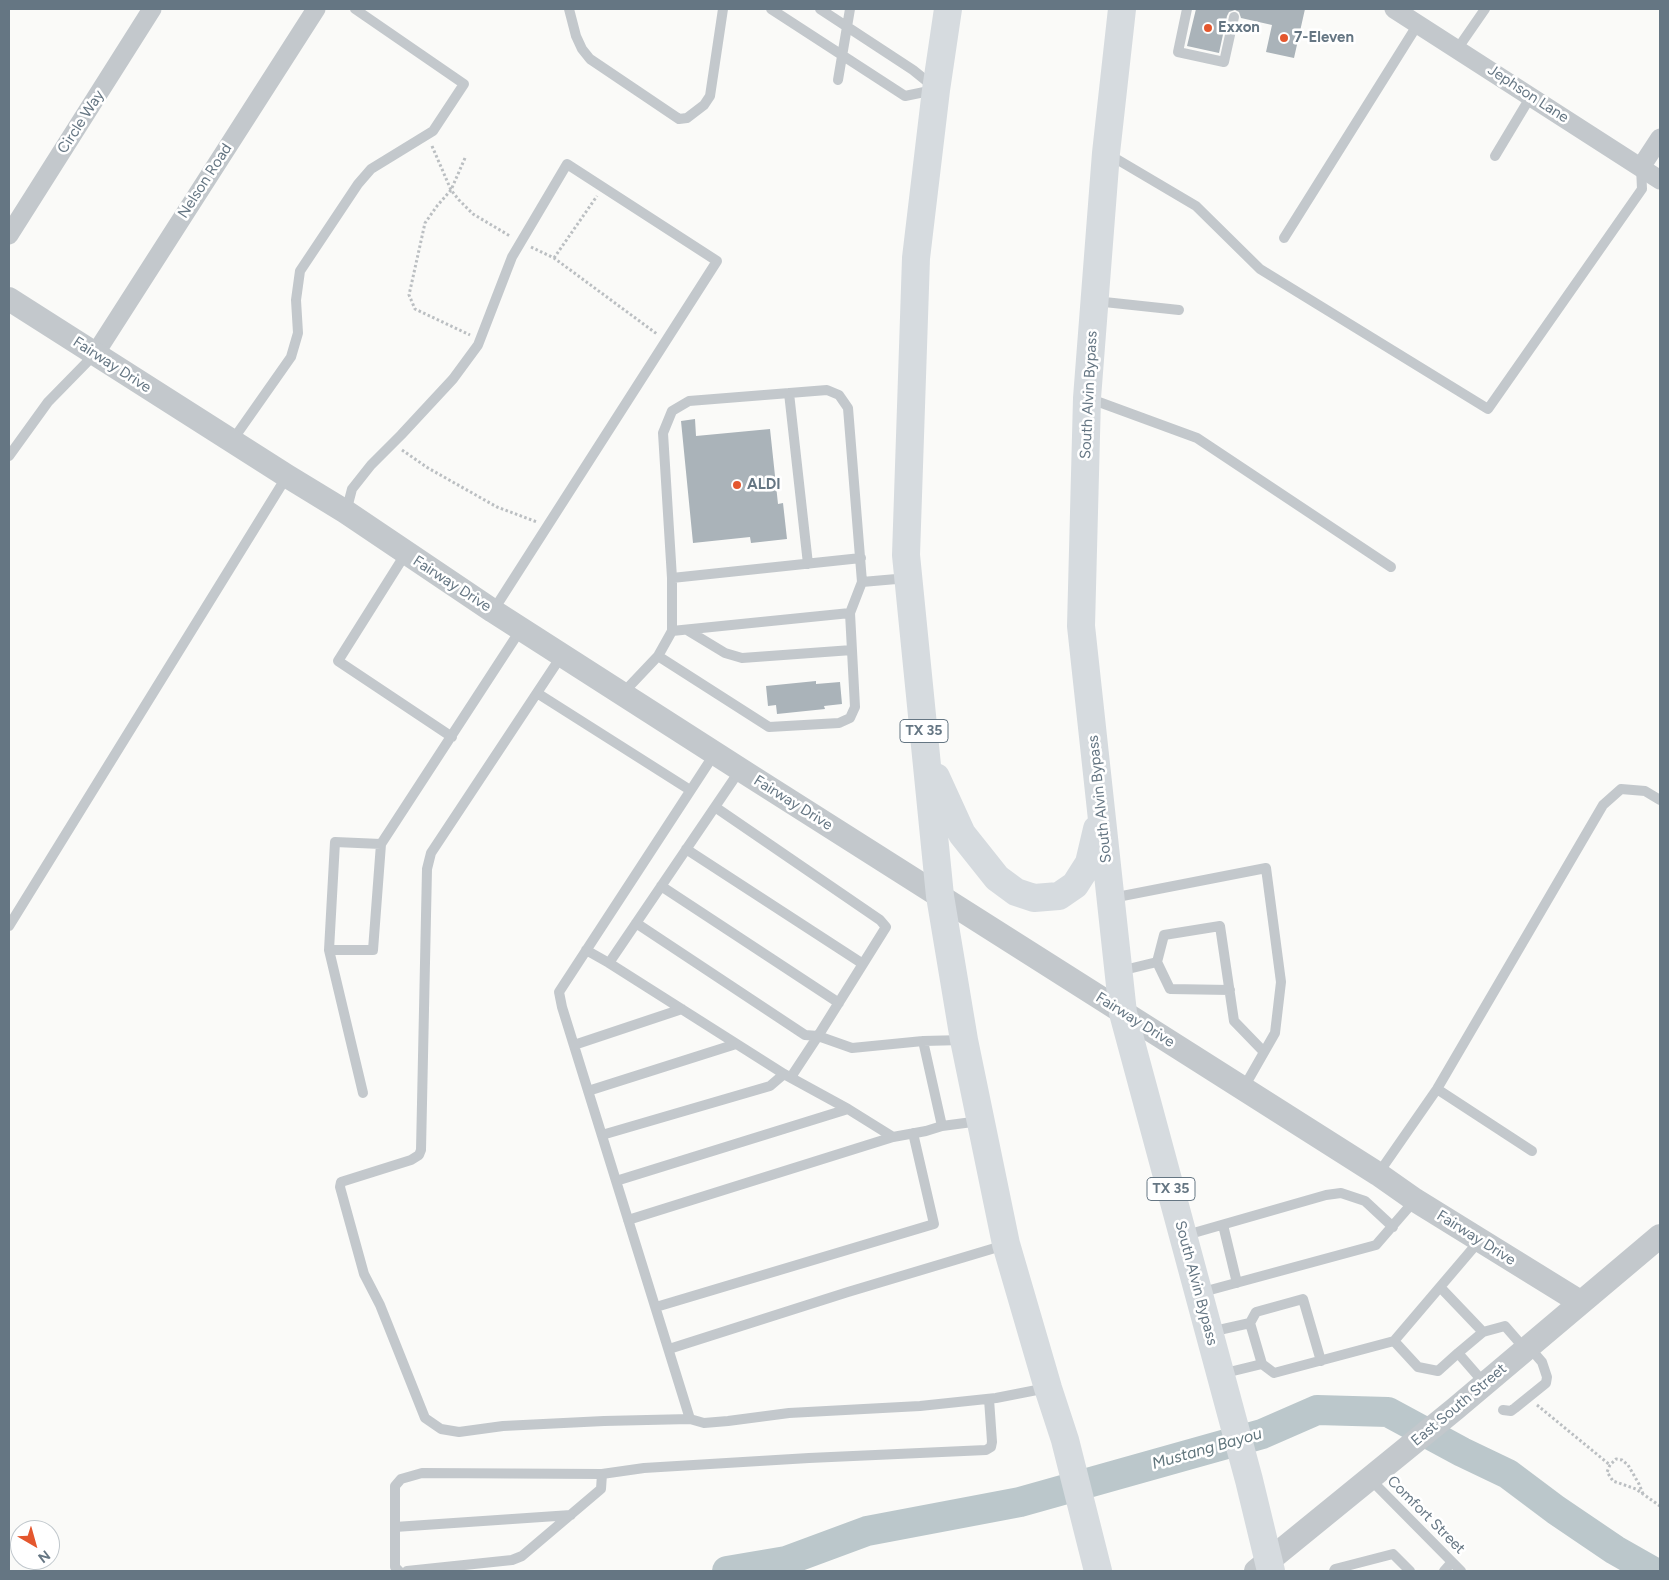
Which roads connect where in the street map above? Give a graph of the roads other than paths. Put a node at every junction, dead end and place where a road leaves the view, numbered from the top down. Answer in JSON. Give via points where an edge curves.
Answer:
{"nodes":[{"id":1,"x":152,"y":9,"type":"edge"},
{"id":2,"x":316,"y":9,"type":"edge"},
{"id":3,"x":355,"y":9,"type":"edge"},
{"id":4,"x":569,"y":9,"type":"edge"},
{"id":5,"x":722,"y":9,"type":"edge"},
{"id":6,"x":771,"y":9,"type":"edge"},
{"id":7,"x":820,"y":9,"type":"edge"},
{"id":8,"x":850,"y":9,"type":"edge"},
{"id":9,"x":948,"y":9,"type":"edge"},
{"id":10,"x":1122,"y":9,"type":"edge"},
{"id":11,"x":1394,"y":9,"type":"edge"},
{"id":12,"x":1485,"y":9,"type":"edge"},
{"id":13,"x":1189,"y":12,"type":"edge"},
{"id":14,"x":1231,"y":19,"type":"dead end"},
{"id":15,"x":1418,"y":24,"type":"junction"},
{"id":16,"x":847,"y":27,"type":"junction"},
{"id":17,"x":1458,"y":48,"type":"junction"},
{"id":18,"x":842,"y":56,"type":"junction"},
{"id":19,"x":838,"y":80,"type":"dead end"},
{"id":20,"x":936,"y":90,"type":"junction"},
{"id":21,"x":1532,"y":96,"type":"junction"},
{"id":22,"x":1660,"y":138,"type":"edge"},
{"id":23,"x":1106,"y":153,"type":"junction"},
{"id":24,"x":1496,"y":156,"type":"dead end"},
{"id":25,"x":1641,"y":167,"type":"junction"},
{"id":26,"x":1660,"y":180,"type":"edge"},
{"id":27,"x":9,"y":235,"type":"edge"},
{"id":28,"x":1284,"y":238,"type":"dead end"},
{"id":29,"x":9,"y":299,"type":"edge"},
{"id":30,"x":1094,"y":301,"type":"junction"},
{"id":31,"x":1179,"y":310,"type":"dead end"},
{"id":32,"x":95,"y":354,"type":"junction"},
{"id":33,"x":789,"y":393,"type":"junction"},
{"id":34,"x":1087,"y":398,"type":"junction"},
{"id":35,"x":232,"y":441,"type":"junction"},
{"id":36,"x":9,"y":456,"type":"edge"},
{"id":37,"x":287,"y":476,"type":"junction"},
{"id":38,"x":346,"y":512,"type":"junction"},
{"id":39,"x":406,"y":553,"type":"junction"},
{"id":40,"x":860,"y":558,"type":"junction"},
{"id":41,"x":808,"y":564,"type":"junction"},
{"id":42,"x":1391,"y":567,"type":"dead end"},
{"id":43,"x":672,"y":578,"type":"junction"},
{"id":44,"x":909,"y":578,"type":"junction"},
{"id":45,"x":862,"y":582,"type":"junction"},
{"id":46,"x":493,"y":611,"type":"junction"},
{"id":47,"x":850,"y":613,"type":"junction"},
{"id":48,"x":522,"y":630,"type":"junction"},
{"id":49,"x":687,"y":630,"type":"junction"},
{"id":50,"x":672,"y":631,"type":"junction"},
{"id":51,"x":852,"y":650,"type":"junction"},
{"id":52,"x":562,"y":655,"type":"junction"},
{"id":53,"x":658,"y":656,"type":"junction"},
{"id":54,"x":537,"y":693,"type":"junction"},
{"id":55,"x":622,"y":694,"type":"junction"},
{"id":56,"x":452,"y":737,"type":"junction"},
{"id":57,"x":715,"y":753,"type":"junction"},
{"id":58,"x":926,"y":755,"type":"junction"},
{"id":59,"x":740,"y":770,"type":"junction"},
{"id":60,"x":690,"y":790,"type":"junction"},
{"id":61,"x":1660,"y":800,"type":"edge"},
{"id":62,"x":715,"y":807,"type":"junction"},
{"id":63,"x":1101,"y":811,"type":"junction"},
{"id":64,"x":381,"y":844,"type":"junction"},
{"id":65,"x":686,"y":849,"type":"junction"},
{"id":66,"x":661,"y":886,"type":"junction"},
{"id":67,"x":940,"y":896,"type":"junction"},
{"id":68,"x":1111,"y":898,"type":"junction"},
{"id":69,"x":636,"y":923,"type":"junction"},
{"id":70,"x":9,"y":926,"type":"edge"},
{"id":71,"x":329,"y":950,"type":"junction"},
{"id":72,"x":586,"y":950,"type":"junction"},
{"id":73,"x":1157,"y":962,"type":"junction"},
{"id":74,"x":609,"y":963,"type":"junction"},
{"id":75,"x":863,"y":964,"type":"junction"},
{"id":76,"x":1118,"y":971,"type":"junction"},
{"id":77,"x":1230,"y":990,"type":"junction"},
{"id":78,"x":839,"y":1003,"type":"junction"},
{"id":79,"x":682,"y":1010,"type":"junction"},
{"id":80,"x":1123,"y":1013,"type":"junction"},
{"id":81,"x":818,"y":1036,"type":"junction"},
{"id":82,"x":964,"y":1040,"type":"junction"},
{"id":83,"x":923,"y":1041,"type":"junction"},
{"id":84,"x":736,"y":1044,"type":"junction"},
{"id":85,"x":574,"y":1045,"type":"junction"},
{"id":86,"x":1264,"y":1052,"type":"junction"},
{"id":87,"x":787,"y":1075,"type":"junction"},
{"id":88,"x":1243,"y":1088,"type":"junction"},
{"id":89,"x":1437,"y":1089,"type":"junction"},
{"id":90,"x":588,"y":1091,"type":"junction"},
{"id":91,"x":362,"y":1093,"type":"dead end"},
{"id":92,"x":848,"y":1109,"type":"junction"},
{"id":93,"x":980,"y":1121,"type":"junction"},
{"id":94,"x":942,"y":1126,"type":"junction"},
{"id":95,"x":913,"y":1133,"type":"junction"},
{"id":96,"x":602,"y":1135,"type":"junction"},
{"id":97,"x":893,"y":1137,"type":"junction"},
{"id":98,"x":1532,"y":1151,"type":"dead end"},
{"id":99,"x":1378,"y":1174,"type":"junction"},
{"id":100,"x":616,"y":1181,"type":"junction"},
{"id":101,"x":1415,"y":1200,"type":"junction"},
{"id":102,"x":628,"y":1220,"type":"junction"},
{"id":103,"x":1223,"y":1225,"type":"junction"},
{"id":104,"x":1393,"y":1227,"type":"junction"},
{"id":105,"x":1183,"y":1236,"type":"junction"},
{"id":106,"x":1660,"y":1236,"type":"edge"},
{"id":107,"x":1480,"y":1240,"type":"junction"},
{"id":108,"x":1006,"y":1244,"type":"junction"},
{"id":109,"x":1237,"y":1283,"type":"junction"},
{"id":110,"x":1440,"y":1287,"type":"junction"},
{"id":111,"x":1198,"y":1293,"type":"junction"},
{"id":112,"x":1580,"y":1302,"type":"junction"},
{"id":113,"x":656,"y":1307,"type":"junction"},
{"id":114,"x":1250,"y":1323,"type":"junction"},
{"id":115,"x":1209,"y":1332,"type":"junction"},
{"id":116,"x":1483,"y":1332,"type":"junction"},
{"id":117,"x":1394,"y":1341,"type":"junction"},
{"id":118,"x":1527,"y":1348,"type":"junction"},
{"id":119,"x":669,"y":1349,"type":"junction"},
{"id":120,"x":1458,"y":1354,"type":"junction"},
{"id":121,"x":1320,"y":1361,"type":"junction"},
{"id":122,"x":1262,"y":1364,"type":"junction"},
{"id":123,"x":1220,"y":1375,"type":"junction"},
{"id":124,"x":1485,"y":1384,"type":"junction"},
{"id":125,"x":1048,"y":1388,"type":"junction"},
{"id":126,"x":989,"y":1399,"type":"junction"},
{"id":127,"x":1504,"y":1410,"type":"dead end"},
{"id":128,"x":690,"y":1419,"type":"junction"},
{"id":129,"x":602,"y":1474,"type":"junction"},
{"id":130,"x":1370,"y":1479,"type":"junction"},
{"id":131,"x":571,"y":1515,"type":"junction"},
{"id":132,"x":395,"y":1527,"type":"junction"},
{"id":133,"x":1452,"y":1562,"type":"junction"},
{"id":134,"x":1265,"y":1568,"type":"edge"},
{"id":135,"x":399,"y":1571,"type":"edge"},
{"id":136,"x":407,"y":1571,"type":"edge"},
{"id":137,"x":1098,"y":1571,"type":"edge"},
{"id":138,"x":1334,"y":1571,"type":"edge"},
{"id":139,"x":1410,"y":1571,"type":"edge"},
{"id":140,"x":1444,"y":1571,"type":"edge"},
{"id":141,"x":1461,"y":1571,"type":"edge"}],
"edges":[{"from":1,"to":27,"type":"street","name":"Circle Way"},
{"from":2,"to":32,"type":"street","name":"Nelson Road"},
{"from":3,"to":35,"type":"lane","via":[[464,84],[433,131],[371,169],[300,271],[296,300],[298,333],[290,357]]},
{"from":4,"to":5,"type":"lane","via":[[576,36],[590,59],[679,119],[688,118],[710,96]]},
{"from":6,"to":18,"type":"lane"},
{"from":7,"to":16,"type":"lane"},
{"from":8,"to":16,"type":"lane"},
{"from":9,"to":20,"type":"main road","number":"TX 35"},
{"from":10,"to":23,"type":"main road","name":"South Alvin Bypass","number":"TX 35"},
{"from":11,"to":15,"type":"street","name":"Jephson Lane"},
{"from":12,"to":17,"type":"lane"},
{"from":13,"to":14,"type":"lane","via":[[1187,31],[1178,52],[1224,62]]},
{"from":15,"to":17,"type":"street","name":"Jephson Lane"},
{"from":15,"to":28,"type":"lane"},
{"from":16,"to":18,"type":"lane"},
{"from":16,"to":20,"type":"lane","via":[[914,70]]},
{"from":17,"to":21,"type":"street","name":"Jephson Lane"},
{"from":18,"to":19,"type":"lane"},
{"from":18,"to":20,"type":"lane","via":[[905,96]]},
{"from":20,"to":44,"type":"main road","number":"TX 35","via":[[916,258],[906,555]]},
{"from":21,"to":24,"type":"lane"},
{"from":21,"to":25,"type":"street","name":"Jephson Lane"},
{"from":22,"to":25,"type":"street"},
{"from":23,"to":25,"type":"lane","via":[[1196,206],[1260,269],[1488,409],[1642,189]]},
{"from":23,"to":30,"type":"main road","name":"South Alvin Bypass","number":"TX 35"},
{"from":25,"to":26,"type":"street","name":"Jephson Lane"},
{"from":29,"to":32,"type":"street","name":"Fairway Drive"},
{"from":30,"to":31,"type":"lane"},
{"from":30,"to":34,"type":"main road","name":"South Alvin Bypass","number":"TX 35"},
{"from":32,"to":35,"type":"street","name":"Fairway Drive"},
{"from":32,"to":36,"type":"lane","via":[[48,402]]},
{"from":33,"to":40,"type":"lane","via":[[827,390],[839,395],[848,408]]},
{"from":33,"to":41,"type":"lane"},
{"from":33,"to":43,"type":"lane","via":[[689,401],[672,411],[663,433]]},
{"from":34,"to":42,"type":"lane","via":[[1197,438]]},
{"from":34,"to":63,"type":"main road","name":"South Alvin Bypass","number":"TX 35","via":[[1081,626]]},
{"from":35,"to":37,"type":"street","name":"Fairway Drive"},
{"from":37,"to":38,"type":"street","name":"Fairway Drive"},
{"from":37,"to":70,"type":"lane"},
{"from":38,"to":39,"type":"street","name":"Fairway Drive"},
{"from":38,"to":46,"type":"lane","via":[[352,489],[453,379],[480,339],[512,257],[567,164],[716,262]]},
{"from":39,"to":46,"type":"street","name":"Fairway Drive"},
{"from":39,"to":56,"type":"lane","via":[[338,661]]},
{"from":40,"to":41,"type":"lane"},
{"from":40,"to":45,"type":"lane"},
{"from":41,"to":43,"type":"lane"},
{"from":43,"to":50,"type":"lane"},
{"from":44,"to":45,"type":"lane"},
{"from":44,"to":58,"type":"main road","number":"TX 35"},
{"from":45,"to":47,"type":"lane"},
{"from":46,"to":48,"type":"street","name":"Fairway Drive"},
{"from":47,"to":49,"type":"lane"},
{"from":47,"to":51,"type":"lane"},
{"from":48,"to":52,"type":"street","name":"Fairway Drive"},
{"from":48,"to":56,"type":"lane"},
{"from":49,"to":50,"type":"lane"},
{"from":49,"to":51,"type":"lane","via":[[725,653],[742,658]]},
{"from":50,"to":53,"type":"lane"},
{"from":51,"to":53,"type":"lane","via":[[855,707],[850,718],[839,723],[769,727]]},
{"from":52,"to":54,"type":"lane"},
{"from":52,"to":55,"type":"street","name":"Fairway Drive"},
{"from":53,"to":55,"type":"lane"},
{"from":54,"to":60,"type":"lane"},
{"from":54,"to":128,"type":"lane","via":[[430,853],[427,868],[421,1150],[411,1160],[341,1182],[340,1187],[364,1274],[380,1305],[425,1418],[441,1429],[458,1432],[503,1426]]},
{"from":55,"to":57,"type":"street","name":"Fairway Drive"},
{"from":56,"to":64,"type":"lane"},
{"from":57,"to":59,"type":"street","name":"Fairway Drive"},
{"from":57,"to":60,"type":"lane"},
{"from":58,"to":63,"type":"main road","via":[[962,834],[997,878],[1016,892],[1034,898],[1059,896],[1075,885],[1089,863]]},
{"from":58,"to":67,"type":"main road","number":"TX 35"},
{"from":59,"to":62,"type":"lane"},
{"from":59,"to":67,"type":"street","name":"Fairway Drive"},
{"from":60,"to":72,"type":"lane"},
{"from":61,"to":89,"type":"lane","via":[[1645,791],[1621,789],[1603,805]]},
{"from":62,"to":65,"type":"lane"},
{"from":62,"to":75,"type":"lane","via":[[880,920],[886,927]]},
{"from":63,"to":68,"type":"main road","name":"South Alvin Bypass","number":"TX 35"},
{"from":64,"to":71,"type":"lane","via":[[373,950]]},
{"from":64,"to":71,"type":"lane","via":[[335,842]]},
{"from":65,"to":66,"type":"lane"},
{"from":65,"to":75,"type":"lane"},
{"from":66,"to":69,"type":"lane"},
{"from":66,"to":78,"type":"lane"},
{"from":67,"to":80,"type":"street","name":"Fairway Drive"},
{"from":67,"to":82,"type":"main road","number":"TX 35"},
{"from":68,"to":76,"type":"main road","name":"South Alvin Bypass","number":"TX 35"},
{"from":68,"to":86,"type":"lane","via":[[1266,868],[1281,982],[1275,1033]]},
{"from":69,"to":74,"type":"lane"},
{"from":69,"to":81,"type":"lane","via":[[805,1035]]},
{"from":71,"to":91,"type":"lane"},
{"from":72,"to":74,"type":"lane"},
{"from":72,"to":85,"type":"lane","via":[[559,992]]},
{"from":73,"to":76,"type":"lane"},
{"from":73,"to":77,"type":"lane","via":[[1170,989]]},
{"from":73,"to":77,"type":"lane","via":[[1164,935],[1220,926]]},
{"from":74,"to":79,"type":"lane"},
{"from":75,"to":78,"type":"lane"},
{"from":76,"to":80,"type":"main road","name":"South Alvin Bypass","number":"TX 35"},
{"from":77,"to":86,"type":"lane","via":[[1234,1021]]},
{"from":78,"to":81,"type":"lane"},
{"from":79,"to":84,"type":"lane"},
{"from":79,"to":85,"type":"lane"},
{"from":80,"to":88,"type":"street","name":"Fairway Drive"},
{"from":80,"to":105,"type":"main road","name":"South Alvin Bypass","number":"TX 35"},
{"from":81,"to":83,"type":"lane","via":[[852,1048]]},
{"from":81,"to":87,"type":"lane"},
{"from":82,"to":83,"type":"lane"},
{"from":82,"to":93,"type":"main road","number":"TX 35"},
{"from":83,"to":94,"type":"lane"},
{"from":84,"to":87,"type":"lane"},
{"from":84,"to":90,"type":"lane"},
{"from":85,"to":90,"type":"lane"},
{"from":86,"to":88,"type":"lane"},
{"from":87,"to":92,"type":"lane"},
{"from":87,"to":96,"type":"lane","via":[[770,1086]]},
{"from":88,"to":99,"type":"street","name":"Fairway Drive"},
{"from":89,"to":98,"type":"lane"},
{"from":89,"to":99,"type":"lane"},
{"from":90,"to":96,"type":"lane"},
{"from":92,"to":97,"type":"lane"},
{"from":92,"to":100,"type":"lane"},
{"from":93,"to":94,"type":"lane"},
{"from":93,"to":108,"type":"main road","number":"TX 35"},
{"from":94,"to":95,"type":"lane"},
{"from":95,"to":97,"type":"lane"},
{"from":95,"to":113,"type":"lane","via":[[934,1224]]},
{"from":96,"to":100,"type":"lane"},
{"from":97,"to":102,"type":"lane"},
{"from":99,"to":101,"type":"street","name":"Fairway Drive"},
{"from":100,"to":102,"type":"lane"},
{"from":101,"to":104,"type":"lane"},
{"from":101,"to":107,"type":"street","name":"Fairway Drive"},
{"from":102,"to":113,"type":"lane"},
{"from":103,"to":104,"type":"lane","via":[[1341,1193],[1365,1201]]},
{"from":103,"to":105,"type":"lane"},
{"from":103,"to":109,"type":"lane"},
{"from":104,"to":109,"type":"lane","via":[[1376,1245]]},
{"from":105,"to":111,"type":"main road","name":"South Alvin Bypass","number":"TX 35"},
{"from":106,"to":112,"type":"street","name":"East South Street"},
{"from":107,"to":110,"type":"lane"},
{"from":107,"to":112,"type":"street","name":"Fairway Drive"},
{"from":108,"to":119,"type":"lane"},
{"from":108,"to":125,"type":"main road","number":"TX 35"},
{"from":109,"to":111,"type":"lane"},
{"from":110,"to":116,"type":"lane"},
{"from":110,"to":117,"type":"lane"},
{"from":111,"to":115,"type":"main road","name":"South Alvin Bypass","number":"TX 35"},
{"from":112,"to":118,"type":"street","name":"East South Street"},
{"from":113,"to":119,"type":"lane"},
{"from":114,"to":115,"type":"lane"},
{"from":114,"to":121,"type":"lane","via":[[1256,1312],[1303,1299]]},
{"from":114,"to":122,"type":"lane"},
{"from":115,"to":123,"type":"main road","name":"South Alvin Bypass","number":"TX 35"},
{"from":116,"to":118,"type":"lane","via":[[1506,1326]]},
{"from":116,"to":120,"type":"lane"},
{"from":117,"to":120,"type":"lane","via":[[1418,1367],[1438,1371]]},
{"from":117,"to":121,"type":"lane"},
{"from":118,"to":124,"type":"street","name":"East South Street"},
{"from":118,"to":127,"type":"lane","via":[[1542,1362],[1546,1377],[1543,1386],[1511,1411]]},
{"from":119,"to":128,"type":"lane"},
{"from":120,"to":124,"type":"lane"},
{"from":121,"to":122,"type":"lane","via":[[1274,1374]]},
{"from":122,"to":123,"type":"lane"},
{"from":123,"to":134,"type":"main road","name":"South Alvin Bypass","number":"TX 35","via":[[1249,1480]]},
{"from":124,"to":130,"type":"street","name":"East South Street"},
{"from":125,"to":126,"type":"lane"},
{"from":125,"to":137,"type":"main road","number":"TX 35","via":[[1065,1440]]},
{"from":126,"to":128,"type":"lane","via":[[789,1413],[704,1423]]},
{"from":126,"to":129,"type":"lane","via":[[992,1442],[991,1448],[986,1450],[644,1468]]},
{"from":129,"to":131,"type":"lane","via":[[602,1489]]},
{"from":129,"to":132,"type":"lane","via":[[422,1473],[401,1478],[395,1486]]},
{"from":130,"to":133,"type":"lane","name":"Comfort Street"},
{"from":130,"to":134,"type":"street","name":"East South Street"},
{"from":131,"to":132,"type":"lane"},
{"from":131,"to":136,"type":"lane","via":[[522,1556],[512,1560]]},
{"from":132,"to":135,"type":"lane","via":[[395,1567]]},
{"from":133,"to":140,"type":"lane"},
{"from":133,"to":141,"type":"lane","name":"Comfort Street"},
{"from":138,"to":139,"type":"lane","via":[[1393,1554]]}]}
